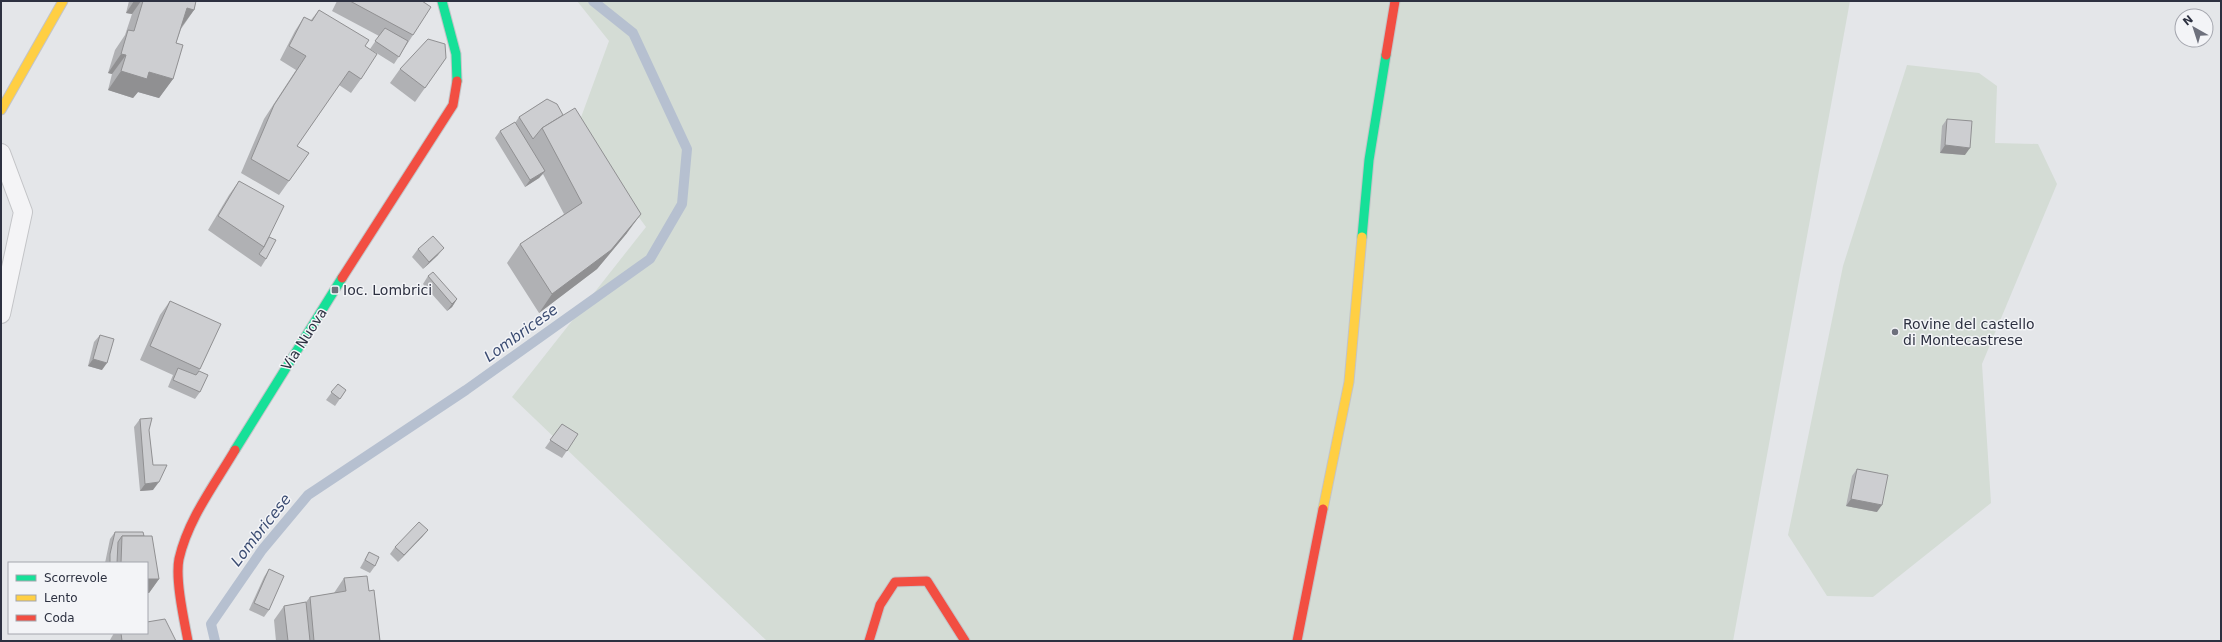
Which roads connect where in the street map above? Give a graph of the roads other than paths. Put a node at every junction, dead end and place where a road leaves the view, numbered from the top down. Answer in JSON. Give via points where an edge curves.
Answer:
{"nodes":[{"id":1,"x":63,"y":1,"type":"edge"},
{"id":2,"x":442,"y":1,"type":"edge"},
{"id":3,"x":1395,"y":1,"type":"edge"},
{"id":4,"x":1,"y":110,"type":"edge"},
{"id":5,"x":1,"y":153,"type":"edge"},
{"id":6,"x":1,"y":314,"type":"edge"},
{"id":7,"x":188,"y":641,"type":"edge"},
{"id":8,"x":869,"y":641,"type":"edge"},
{"id":9,"x":965,"y":641,"type":"edge"},
{"id":10,"x":1297,"y":641,"type":"edge"}],
"edges":[{"from":1,"to":4,"type":"street"},
{"from":2,"to":7,"type":"street","name":"Via Nuova","via":[[456,54],[458,76],[453,105],[257,412],[190,528],[179,560],[181,604]]},
{"from":3,"to":10,"type":"street","via":[[1369,160],[1349,382]]},
{"from":5,"to":6,"type":"lane","via":[[23,212]]},
{"from":8,"to":9,"type":"street","via":[[880,605],[895,582],[927,581]]}]}
